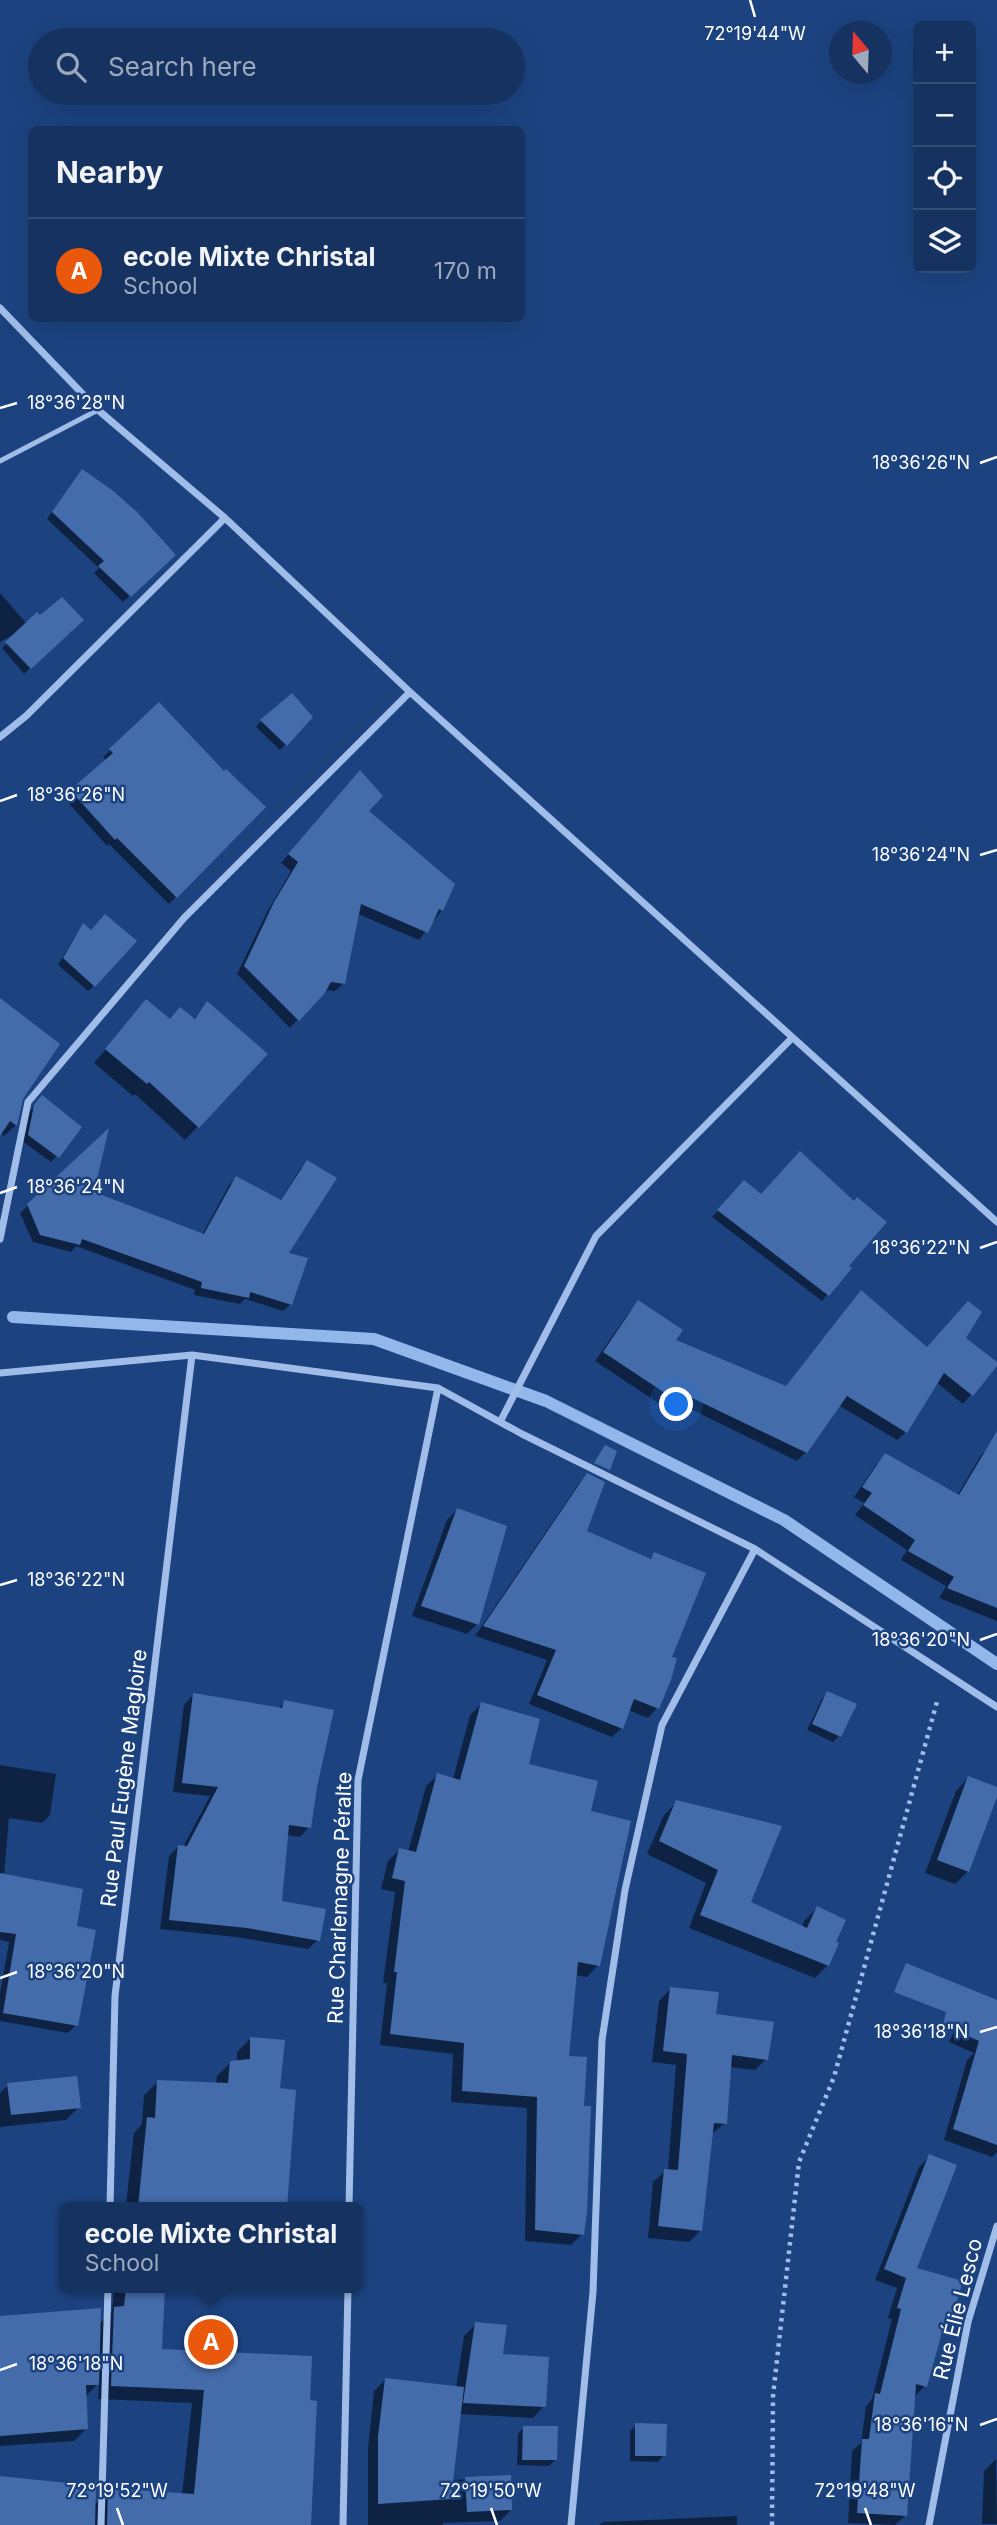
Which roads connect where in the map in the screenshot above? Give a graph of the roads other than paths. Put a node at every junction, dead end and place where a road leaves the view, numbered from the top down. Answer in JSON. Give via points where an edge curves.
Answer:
{"nodes":[{"id":1,"x":0,"y":308,"type":"edge"},
{"id":2,"x":98,"y":410,"type":"junction"},
{"id":3,"x":0,"y":461,"type":"edge"},
{"id":4,"x":225,"y":518,"type":"junction"},
{"id":5,"x":410,"y":692,"type":"junction"},
{"id":6,"x":0,"y":737,"type":"edge"},
{"id":7,"x":792,"y":1038,"type":"junction"},
{"id":8,"x":997,"y":1222,"type":"edge"},
{"id":9,"x":0,"y":1239,"type":"edge"},
{"id":10,"x":192,"y":1355,"type":"junction"},
{"id":11,"x":0,"y":1373,"type":"edge"},
{"id":12,"x":438,"y":1388,"type":"junction"},
{"id":13,"x":500,"y":1422,"type":"junction"},
{"id":14,"x":754,"y":1549,"type":"junction"},
{"id":15,"x":997,"y":1707,"type":"edge"},
{"id":16,"x":110,"y":2202,"type":"edge"},
{"id":17,"x":349,"y":2202,"type":"edge"},
{"id":18,"x":997,"y":2226,"type":"edge"},
{"id":19,"x":108,"y":2293,"type":"edge"},
{"id":20,"x":348,"y":2293,"type":"edge"},
{"id":21,"x":102,"y":2525,"type":"edge"},
{"id":22,"x":343,"y":2525,"type":"edge"},
{"id":23,"x":571,"y":2525,"type":"edge"},
{"id":24,"x":929,"y":2525,"type":"edge"}],
"edges":[{"from":1,"to":2,"type":"street"},
{"from":2,"to":3,"type":"lane"},
{"from":2,"to":4,"type":"street"},
{"from":4,"to":5,"type":"street"},
{"from":4,"to":6,"type":"street"},
{"from":5,"to":7,"type":"street"},
{"from":5,"to":9,"type":"street","via":[[184,918],[28,1102]]},
{"from":7,"to":8,"type":"street"},
{"from":7,"to":13,"type":"street","via":[[596,1236]]},
{"from":10,"to":11,"type":"street"},
{"from":10,"to":12,"type":"street"},
{"from":10,"to":16,"type":"street","name":"Rue Paul Eugène Magloire","via":[[115,1996]]},
{"from":12,"to":13,"type":"street"},
{"from":12,"to":17,"type":"street","name":"Rue Charlemagne Péralte","via":[[358,1780]]},
{"from":13,"to":14,"type":"street"},
{"from":14,"to":15,"type":"street"},
{"from":14,"to":23,"type":"street","via":[[662,1725],[625,1890],[602,2040],[593,2292]]},
{"from":18,"to":24,"type":"street","name":"Rue Élie Lesco","via":[[968,2322]]},
{"from":19,"to":21,"type":"street"},
{"from":20,"to":22,"type":"street"}]}
